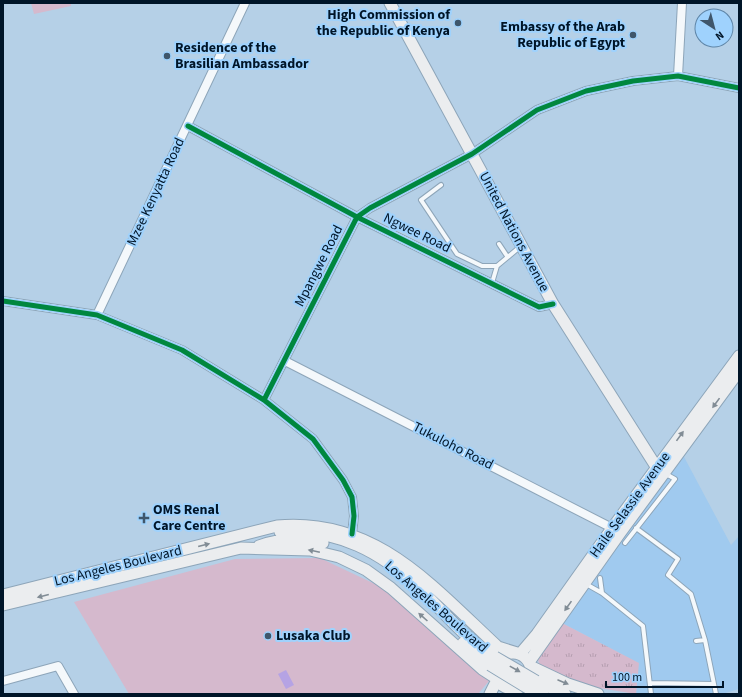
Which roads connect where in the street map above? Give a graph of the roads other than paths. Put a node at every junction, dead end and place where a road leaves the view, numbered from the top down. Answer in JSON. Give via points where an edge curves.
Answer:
{"nodes":[{"id":1,"x":244,"y":3,"type":"edge"},
{"id":2,"x":390,"y":3,"type":"edge"},
{"id":3,"x":682,"y":3,"type":"edge"},
{"id":4,"x":678,"y":76,"type":"junction"},
{"id":5,"x":739,"y":88,"type":"edge"},
{"id":6,"x":188,"y":126,"type":"junction"},
{"id":7,"x":472,"y":154,"type":"junction"},
{"id":8,"x":441,"y":185,"type":"dead end"},
{"id":9,"x":357,"y":217,"type":"junction"},
{"id":10,"x":499,"y":244,"type":"dead end"},
{"id":11,"x":522,"y":246,"type":"junction"},
{"id":12,"x":507,"y":256,"type":"junction"},
{"id":13,"x":497,"y":266,"type":"junction"},
{"id":14,"x":492,"y":283,"type":"junction"},
{"id":15,"x":3,"y":301,"type":"edge"},
{"id":16,"x":553,"y":304,"type":"junction"},
{"id":17,"x":97,"y":315,"type":"junction"},
{"id":18,"x":739,"y":356,"type":"edge"},
{"id":19,"x":285,"y":361,"type":"junction"},
{"id":20,"x":739,"y":372,"type":"edge"},
{"id":21,"x":264,"y":400,"type":"junction"},
{"id":22,"x":661,"y":470,"type":"junction"},
{"id":23,"x":636,"y":528,"type":"junction"},
{"id":24,"x":255,"y":532,"type":"junction"},
{"id":25,"x":352,"y":534,"type":"junction"},
{"id":26,"x":619,"y":534,"type":"junction"},
{"id":27,"x":254,"y":548,"type":"junction"},
{"id":28,"x":600,"y":578,"type":"dead end"},
{"id":29,"x":584,"y":583,"type":"junction"},
{"id":30,"x":602,"y":593,"type":"junction"},
{"id":31,"x":3,"y":595,"type":"edge"},
{"id":32,"x":3,"y":605,"type":"edge"},
{"id":33,"x":705,"y":640,"type":"junction"},
{"id":34,"x":696,"y":641,"type":"dead end"},
{"id":35,"x":518,"y":654,"type":"junction"},
{"id":36,"x":492,"y":661,"type":"junction"},
{"id":37,"x":530,"y":664,"type":"junction"},
{"id":38,"x":497,"y":679,"type":"junction"},
{"id":39,"x":3,"y":681,"type":"edge"},
{"id":40,"x":651,"y":683,"type":"junction"},
{"id":41,"x":714,"y":684,"type":"junction"},
{"id":42,"x":520,"y":689,"type":"edge"},
{"id":43,"x":74,"y":694,"type":"edge"},
{"id":44,"x":490,"y":694,"type":"edge"},
{"id":45,"x":543,"y":694,"type":"edge"},
{"id":46,"x":565,"y":694,"type":"edge"},
{"id":47,"x":598,"y":694,"type":"edge"},
{"id":48,"x":651,"y":694,"type":"edge"},
{"id":49,"x":716,"y":694,"type":"edge"}],
"edges":[{"from":1,"to":6,"type":"street","name":"Mzee Kenyatta Road"},
{"from":2,"to":7,"type":"main road","name":"United Nations Avenue"},
{"from":3,"to":4,"type":"street"},
{"from":4,"to":5,"type":"street","name":"Mpangwe Road"},
{"from":4,"to":7,"type":"street","name":"Mpangwe Road","via":[[633,81],[560,99],[537,110]]},
{"from":6,"to":9,"type":"street","name":"Ngwee Road"},
{"from":6,"to":17,"type":"street","name":"Mzee Kenyatta Road"},
{"from":7,"to":9,"type":"street","name":"Mpangwe Road"},
{"from":7,"to":11,"type":"main road","name":"United Nations Avenue"},
{"from":8,"to":13,"type":"lane","via":[[421,200],[457,254],[482,266]]},
{"from":9,"to":14,"type":"street","name":"Ngwee Road"},
{"from":9,"to":19,"type":"street","name":"Mpangwe Road"},
{"from":10,"to":12,"type":"lane"},
{"from":11,"to":12,"type":"lane"},
{"from":11,"to":16,"type":"main road","name":"United Nations Avenue"},
{"from":12,"to":13,"type":"lane"},
{"from":13,"to":14,"type":"lane"},
{"from":14,"to":16,"type":"street","name":"Ngwee Road","via":[[539,307]]},
{"from":15,"to":17,"type":"street"},
{"from":16,"to":22,"type":"main road","name":"United Nations Avenue"},
{"from":17,"to":21,"type":"street","via":[[182,350]]},
{"from":22,"to":18,"type":"main road","name":"Haile Selassie Avenue","one_way":true},
{"from":19,"to":21,"type":"street","name":"Mpangwe Road"},
{"from":19,"to":26,"type":"street","name":"Tukuloho Road"},
{"from":20,"to":22,"type":"main road","name":"Haile Selassie Avenue","one_way":true},
{"from":21,"to":25,"type":"street","via":[[313,439],[343,480],[352,497]]},
{"from":22,"to":23,"type":"lane","via":[[675,480]]},
{"from":22,"to":26,"type":"main road","name":"Haile Selassie Avenue"},
{"from":23,"to":26,"type":"lane"},
{"from":23,"to":33,"type":"lane","via":[[678,559],[668,575],[691,594]]},
{"from":24,"to":25,"type":"main road","name":"Los Angeles Boulevard","via":[[277,526],[300,524],[318,525]]},
{"from":31,"to":24,"type":"main road","name":"Los Angeles Boulevard","one_way":true},
{"from":24,"to":36,"type":"main road","name":"Los Angeles Boulevard","via":[[322,535],[362,546],[394,566]]},
{"from":25,"to":35,"type":"main road","name":"Los Angeles Boulevard","via":[[401,560],[498,647]]},
{"from":26,"to":29,"type":"main road","name":"Haile Selassie Avenue"},
{"from":26,"to":35,"type":"main road","name":"Haile Selassie Avenue"},
{"from":27,"to":32,"type":"main road","name":"Los Angeles Boulevard","one_way":true,"via":[[241,548]]},
{"from":27,"to":36,"type":"main road","name":"Los Angeles Boulevard","via":[[292,539],[321,542],[359,553],[390,572],[463,643]]},
{"from":38,"to":27,"type":"main road","name":"Los Angeles Boulevard","one_way":true,"via":[[482,669],[391,588],[366,570],[339,557],[310,550]]},
{"from":28,"to":30,"type":"lane"},
{"from":29,"to":30,"type":"lane"},
{"from":29,"to":37,"type":"main road","name":"Haile Selassie Avenue","one_way":true},
{"from":30,"to":40,"type":"lane","via":[[643,626]]},
{"from":33,"to":34,"type":"lane"},
{"from":33,"to":41,"type":"lane"},
{"from":35,"to":37,"type":"main road"},
{"from":35,"to":38,"type":"main road","via":[[508,654],[499,659],[495,668]]},
{"from":36,"to":42,"type":"main road","name":"Los Angeles Boulevard","bridge":true},
{"from":37,"to":42,"type":"main road","via":[[531,674],[528,682]]},
{"from":37,"to":47,"type":"main road","one_way":true,"via":[[568,684]]},
{"from":38,"to":42,"type":"main road","name":"Los Angeles Boulevard","via":[[502,686]]},
{"from":38,"to":44,"type":"main road"},
{"from":39,"to":43,"type":"street","via":[[58,666]]},
{"from":40,"to":41,"type":"lane"},
{"from":40,"to":48,"type":"lane"},
{"from":41,"to":49,"type":"lane"},
{"from":42,"to":45,"type":"main road","name":"Los Angeles Boulevard"},
{"from":42,"to":46,"type":"main road","name":"Los Angeles Boulevard"}]}
